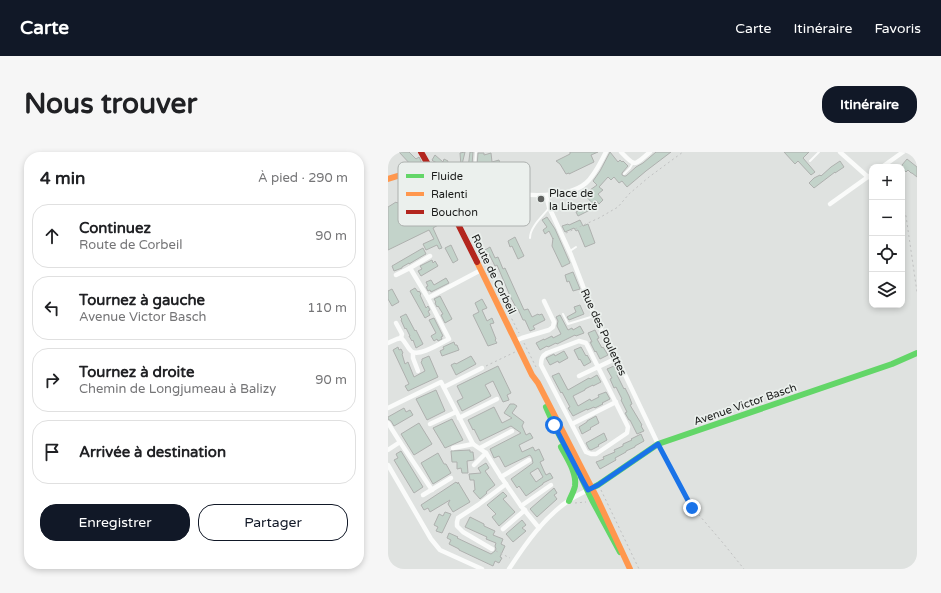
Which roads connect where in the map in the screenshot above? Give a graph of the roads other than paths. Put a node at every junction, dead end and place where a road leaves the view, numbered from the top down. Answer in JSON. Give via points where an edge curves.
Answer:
{"nodes":[{"id":1,"x":421,"y":152,"type":"edge"},
{"id":2,"x":476,"y":152,"type":"edge"},
{"id":3,"x":606,"y":152,"type":"edge"},
{"id":4,"x":620,"y":152,"type":"edge"},
{"id":5,"x":650,"y":152,"type":"edge"},
{"id":6,"x":819,"y":152,"type":"edge"},
{"id":7,"x":840,"y":152,"type":"edge"},
{"id":8,"x":903,"y":152,"type":"edge"},
{"id":9,"x":913,"y":152,"type":"edge"},
{"id":10,"x":917,"y":153,"type":"edge"},
{"id":11,"x":810,"y":161,"type":"dead end"},
{"id":12,"x":427,"y":162,"type":"edge"},
{"id":13,"x":475,"y":162,"type":"edge"},
{"id":14,"x":633,"y":163,"type":"junction"},
{"id":15,"x":886,"y":164,"type":"edge"},
{"id":16,"x":624,"y":174,"type":"dead end"},
{"id":17,"x":869,"y":175,"type":"edge"},
{"id":18,"x":398,"y":176,"type":"edge"},
{"id":19,"x":869,"y":177,"type":"edge"},
{"id":20,"x":388,"y":179,"type":"edge"},
{"id":21,"x":530,"y":194,"type":"edge"},
{"id":22,"x":548,"y":195,"type":"junction"},
{"id":23,"x":830,"y":204,"type":"dead end"},
{"id":24,"x":549,"y":207,"type":"junction"},
{"id":25,"x":459,"y":226,"type":"edge"},
{"id":26,"x":530,"y":238,"type":"dead end"},
{"id":27,"x":576,"y":247,"type":"dead end"},
{"id":28,"x":569,"y":252,"type":"junction"},
{"id":29,"x":430,"y":256,"type":"dead end"},
{"id":30,"x":410,"y":268,"type":"junction"},
{"id":31,"x":481,"y":270,"type":"junction"},
{"id":32,"x":396,"y":275,"type":"dead end"},
{"id":33,"x":428,"y":298,"type":"junction"},
{"id":34,"x":544,"y":301,"type":"dead end"},
{"id":35,"x":563,"y":314,"type":"dead end"},
{"id":36,"x":595,"y":316,"type":"junction"},
{"id":37,"x":396,"y":323,"type":"dead end"},
{"id":38,"x":401,"y":338,"type":"junction"},
{"id":39,"x":516,"y":341,"type":"junction"},
{"id":40,"x":388,"y":343,"type":"edge"},
{"id":41,"x":413,"y":353,"type":"junction"},
{"id":42,"x":917,"y":353,"type":"edge"},
{"id":43,"x":617,"y":358,"type":"junction"},
{"id":44,"x":598,"y":367,"type":"junction"},
{"id":45,"x":482,"y":368,"type":"road end"},
{"id":46,"x":418,"y":371,"type":"dead end"},
{"id":47,"x":532,"y":375,"type":"junction"},
{"id":48,"x":579,"y":376,"type":"dead end"},
{"id":49,"x":443,"y":384,"type":"junction"},
{"id":50,"x":497,"y":399,"type":"dead end"},
{"id":51,"x":616,"y":402,"type":"junction"},
{"id":52,"x":388,"y":408,"type":"edge"},
{"id":53,"x":456,"y":412,"type":"junction"},
{"id":54,"x":459,"y":418,"type":"junction"},
{"id":55,"x":388,"y":423,"type":"edge"},
{"id":56,"x":430,"y":424,"type":"dead end"},
{"id":57,"x":572,"y":424,"type":"junction"},
{"id":58,"x":554,"y":425,"type":"junction"},
{"id":59,"x":512,"y":431,"type":"dead end"},
{"id":60,"x":400,"y":442,"type":"junction"},
{"id":61,"x":473,"y":444,"type":"junction"},
{"id":62,"x":658,"y":444,"type":"junction"},
{"id":63,"x":453,"y":448,"type":"dead end"},
{"id":64,"x":480,"y":448,"type":"junction"},
{"id":65,"x":388,"y":450,"type":"edge"},
{"id":66,"x":486,"y":453,"type":"junction"},
{"id":67,"x":529,"y":460,"type":"dead end"},
{"id":68,"x":388,"y":465,"type":"edge"},
{"id":69,"x":474,"y":465,"type":"dead end"},
{"id":70,"x":501,"y":477,"type":"junction"},
{"id":71,"x":451,"y":478,"type":"dead end"},
{"id":72,"x":506,"y":484,"type":"junction"},
{"id":73,"x":551,"y":485,"type":"dead end"},
{"id":74,"x":590,"y":489,"type":"junction"},
{"id":75,"x":432,"y":490,"type":"junction"},
{"id":76,"x":423,"y":495,"type":"dead end"},
{"id":77,"x":569,"y":500,"type":"junction"},
{"id":78,"x":521,"y":506,"type":"junction"},
{"id":79,"x":525,"y":510,"type":"junction"},
{"id":80,"x":539,"y":528,"type":"junction"},
{"id":81,"x":503,"y":529,"type":"dead end"},
{"id":82,"x":492,"y":549,"type":"road end"},
{"id":83,"x":482,"y":569,"type":"edge"},
{"id":84,"x":509,"y":569,"type":"edge"},
{"id":85,"x":630,"y":569,"type":"edge"}],
"edges":[{"from":1,"to":12,"type":"main road","name":"Route de Corbeil"},
{"from":2,"to":13,"type":"lane"},
{"from":3,"to":22,"type":"street","via":[[594,174],[585,184],[566,192]]},
{"from":4,"to":14,"type":"street"},
{"from":5,"to":14,"type":"street"},
{"from":6,"to":11,"type":"lane"},
{"from":7,"to":17,"type":"street"},
{"from":8,"to":15,"type":"street"},
{"from":9,"to":10,"type":"street"},
{"from":14,"to":16,"type":"lane"},
{"from":18,"to":20,"type":"main road"},
{"from":19,"to":23,"type":"street"},
{"from":21,"to":22,"type":"street"},
{"from":22,"to":24,"type":"street","name":"Rue des Poulettes"},
{"from":24,"to":26,"type":"lane","via":[[532,229]]},
{"from":24,"to":28,"type":"street","name":"Rue des Poulettes"},
{"from":25,"to":31,"type":"main road","name":"Route de Corbeil"},
{"from":27,"to":28,"type":"lane"},
{"from":28,"to":36,"type":"street","name":"Rue des Poulettes"},
{"from":29,"to":30,"type":"street"},
{"from":30,"to":32,"type":"street"},
{"from":30,"to":33,"type":"street"},
{"from":31,"to":33,"type":"street"},
{"from":31,"to":39,"type":"main road","name":"Route de Corbeil"},
{"from":33,"to":41,"type":"street","via":[[449,339],[419,353]]},
{"from":34,"to":39,"type":"street","via":[[554,322],[553,328]]},
{"from":35,"to":36,"type":"lane","via":[[568,324]]},
{"from":36,"to":43,"type":"street","name":"Rue des Poulettes"},
{"from":37,"to":38,"type":"street","via":[[402,334]]},
{"from":38,"to":40,"type":"street"},
{"from":38,"to":41,"type":"street"},
{"from":39,"to":47,"type":"main road","name":"Route de Corbeil"},
{"from":41,"to":46,"type":"street"},
{"from":42,"to":62,"type":"main road","name":"Avenue Victor Basch","via":[[892,364]]},
{"from":43,"to":44,"type":"street"},
{"from":43,"to":62,"type":"street","name":"Rue des Poulettes"},
{"from":44,"to":48,"type":"street"},
{"from":44,"to":51,"type":"street"},
{"from":44,"to":57,"type":"street","via":[[586,344],[579,341],[547,353],[541,360]]},
{"from":45,"to":49,"type":"street"},
{"from":47,"to":58,"type":"main road","name":"Route de Corbeil"},
{"from":47,"to":74,"type":"main road","name":"Route de Corbeil","via":[[538,382]]},
{"from":49,"to":52,"type":"street"},
{"from":49,"to":53,"type":"street"},
{"from":50,"to":54,"type":"street"},
{"from":51,"to":57,"type":"street"},
{"from":51,"to":57,"type":"street","via":[[628,427],[627,433],[596,454],[586,452]]},
{"from":53,"to":54,"type":"street"},
{"from":53,"to":56,"type":"street"},
{"from":54,"to":61,"type":"street"},
{"from":55,"to":60,"type":"street"},
{"from":58,"to":74,"type":"main road","name":"Route de Corbeil","via":[[582,479]]},
{"from":58,"to":77,"type":"main road","via":[[575,480]]},
{"from":59,"to":64,"type":"street"},
{"from":60,"to":65,"type":"street"},
{"from":60,"to":75,"type":"street"},
{"from":61,"to":63,"type":"street"},
{"from":61,"to":64,"type":"street"},
{"from":62,"to":74,"type":"main road","name":"Avenue Victor Basch"},
{"from":64,"to":66,"type":"street"},
{"from":66,"to":69,"type":"street"},
{"from":66,"to":70,"type":"street"},
{"from":67,"to":70,"type":"street"},
{"from":68,"to":83,"type":"street","via":[[440,550]]},
{"from":70,"to":72,"type":"street"},
{"from":71,"to":75,"type":"street"},
{"from":72,"to":78,"type":"street"},
{"from":72,"to":82,"type":"street","via":[[458,518],[457,522],[457,526],[463,532]]},
{"from":73,"to":78,"type":"street"},
{"from":74,"to":77,"type":"street"},
{"from":74,"to":85,"type":"main road","name":"Route de Corbeil","via":[[620,544]]},
{"from":75,"to":76,"type":"street"},
{"from":77,"to":80,"type":"street"},
{"from":78,"to":79,"type":"street"},
{"from":79,"to":80,"type":"street"},
{"from":79,"to":81,"type":"street"},
{"from":80,"to":84,"type":"street"}]}
